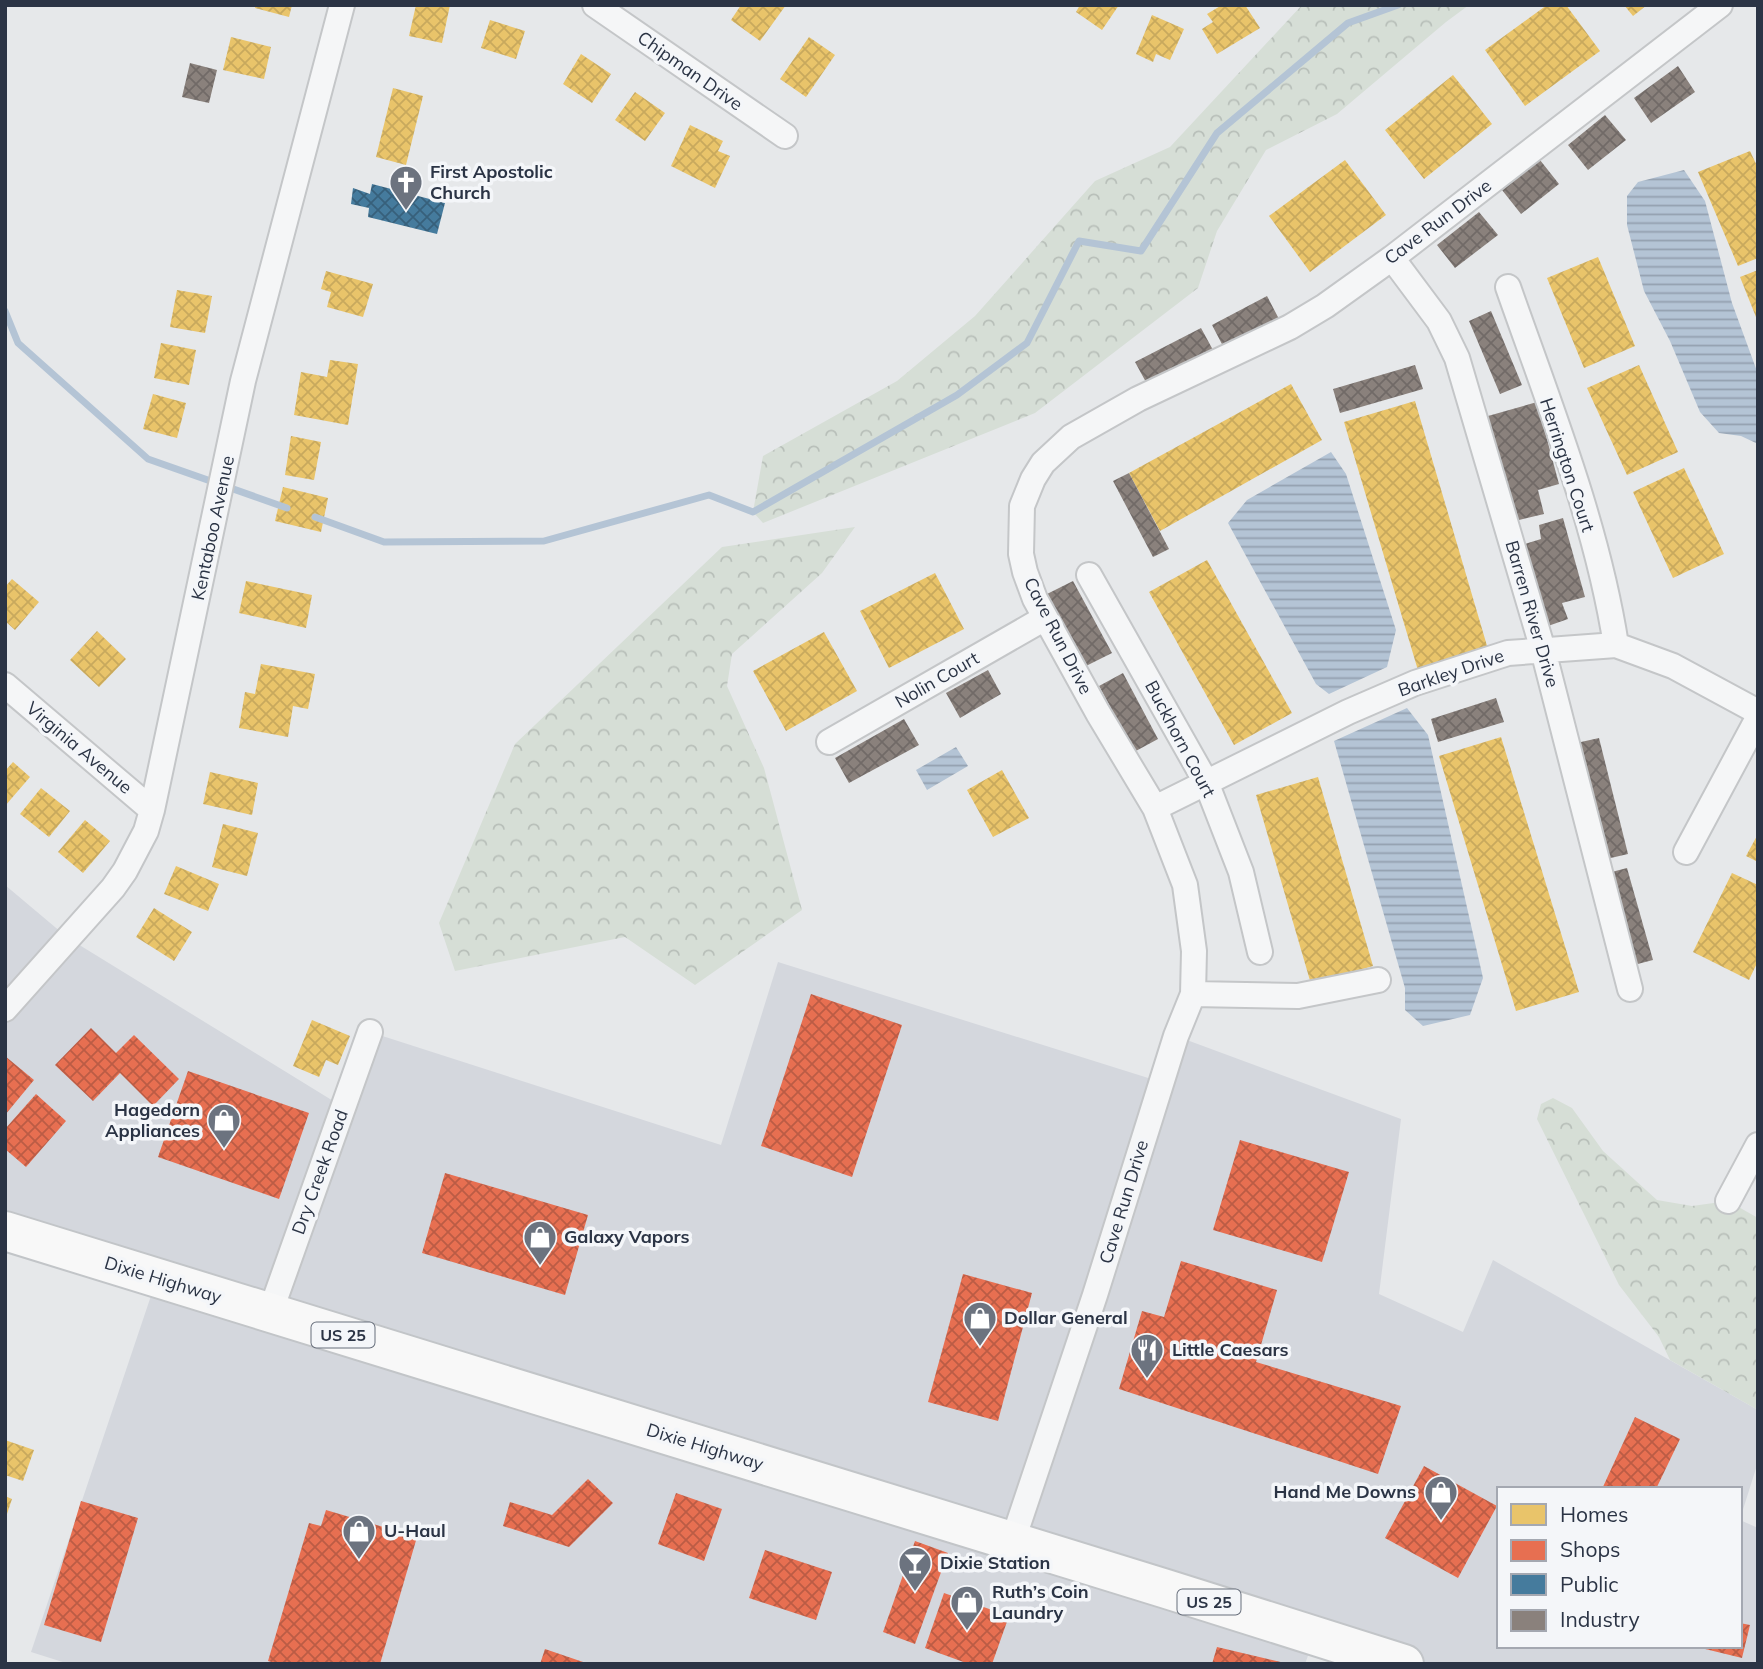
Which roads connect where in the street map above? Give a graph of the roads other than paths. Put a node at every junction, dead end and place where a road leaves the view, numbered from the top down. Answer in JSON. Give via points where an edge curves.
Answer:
{"nodes":[{"id":1,"x":342,"y":5,"type":"edge"},
{"id":2,"x":595,"y":5,"type":"edge"},
{"id":3,"x":1720,"y":5,"type":"edge"},
{"id":4,"x":785,"y":136,"type":"dead end"},
{"id":5,"x":1392,"y":258,"type":"junction"},
{"id":6,"x":1508,"y":287,"type":"dead end"},
{"id":7,"x":1089,"y":575,"type":"dead end"},
{"id":8,"x":1045,"y":618,"type":"junction"},
{"id":9,"x":1616,"y":645,"type":"junction"},
{"id":10,"x":1543,"y":650,"type":"junction"},
{"id":11,"x":5,"y":685,"type":"edge"},
{"id":12,"x":1758,"y":712,"type":"edge"},
{"id":13,"x":1758,"y":718,"type":"edge"},
{"id":14,"x":829,"y":742,"type":"dead end"},
{"id":15,"x":1206,"y":782,"type":"junction"},
{"id":16,"x":1155,"y":808,"type":"junction"},
{"id":17,"x":152,"y":810,"type":"junction"},
{"id":18,"x":1686,"y":852,"type":"dead end"},
{"id":19,"x":1260,"y":952,"type":"dead end"},
{"id":20,"x":1378,"y":980,"type":"dead end"},
{"id":21,"x":1630,"y":989,"type":"dead end"},
{"id":22,"x":1193,"y":994,"type":"junction"},
{"id":23,"x":5,"y":1009,"type":"edge"},
{"id":24,"x":370,"y":1032,"type":"dead end"},
{"id":25,"x":1758,"y":1145,"type":"edge"},
{"id":26,"x":1728,"y":1202,"type":"dead end"},
{"id":27,"x":5,"y":1231,"type":"edge"},
{"id":28,"x":270,"y":1313,"type":"junction"},
{"id":29,"x":1013,"y":1539,"type":"junction"},
{"id":30,"x":1404,"y":1664,"type":"edge"}],
"edges":[{"from":1,"to":17,"type":"street","name":"Kentaboo Avenue","via":[[243,382]]},
{"from":2,"to":4,"type":"street","name":"Chipman Drive"},
{"from":3,"to":5,"type":"street","name":"Cave Run Drive"},
{"from":5,"to":8,"type":"street","name":"Cave Run Drive","via":[[1290,327],[1138,399],[1071,437],[1043,463],[1022,506],[1021,554]]},
{"from":5,"to":10,"type":"street","name":"Barren River Drive","via":[[1439,321],[1457,358]]},
{"from":6,"to":9,"type":"street","name":"Herrington Court","via":[[1567,455],[1608,598]]},
{"from":7,"to":15,"type":"street","name":"Buckhorn Court"},
{"from":8,"to":14,"type":"street","name":"Nolin Court"},
{"from":8,"to":16,"type":"street","name":"Cave Run Drive"},
{"from":9,"to":10,"type":"street","name":"Barkley Drive"},
{"from":9,"to":12,"type":"street","name":"Barkley Drive","via":[[1672,666]]},
{"from":10,"to":15,"type":"street","name":"Barkley Drive","via":[[1508,653],[1415,683]]},
{"from":10,"to":21,"type":"street","name":"Barren River Drive"},
{"from":11,"to":17,"type":"street","name":"Virginia Avenue"},
{"from":13,"to":18,"type":"street"},
{"from":15,"to":16,"type":"street","name":"Barkley Drive"},
{"from":15,"to":19,"type":"street","name":"Buckhorn Court","via":[[1241,872]]},
{"from":16,"to":22,"type":"street","name":"Cave Run Drive","via":[[1185,885],[1193,932]]},
{"from":17,"to":23,"type":"street","name":"Kentaboo Avenue","via":[[146,831],[113,888]]},
{"from":20,"to":22,"type":"street","via":[[1298,996]]},
{"from":22,"to":29,"type":"street","name":"Cave Run Drive"},
{"from":24,"to":28,"type":"street","name":"Dry Creek Road"},
{"from":25,"to":26,"type":"street"},
{"from":27,"to":28,"type":"main road","name":"Dixie Highway","number":"US 25"},
{"from":28,"to":29,"type":"main road","name":"Dixie Highway","number":"US 25"},
{"from":29,"to":30,"type":"main road","name":"Dixie Highway","number":"US 25"}]}
